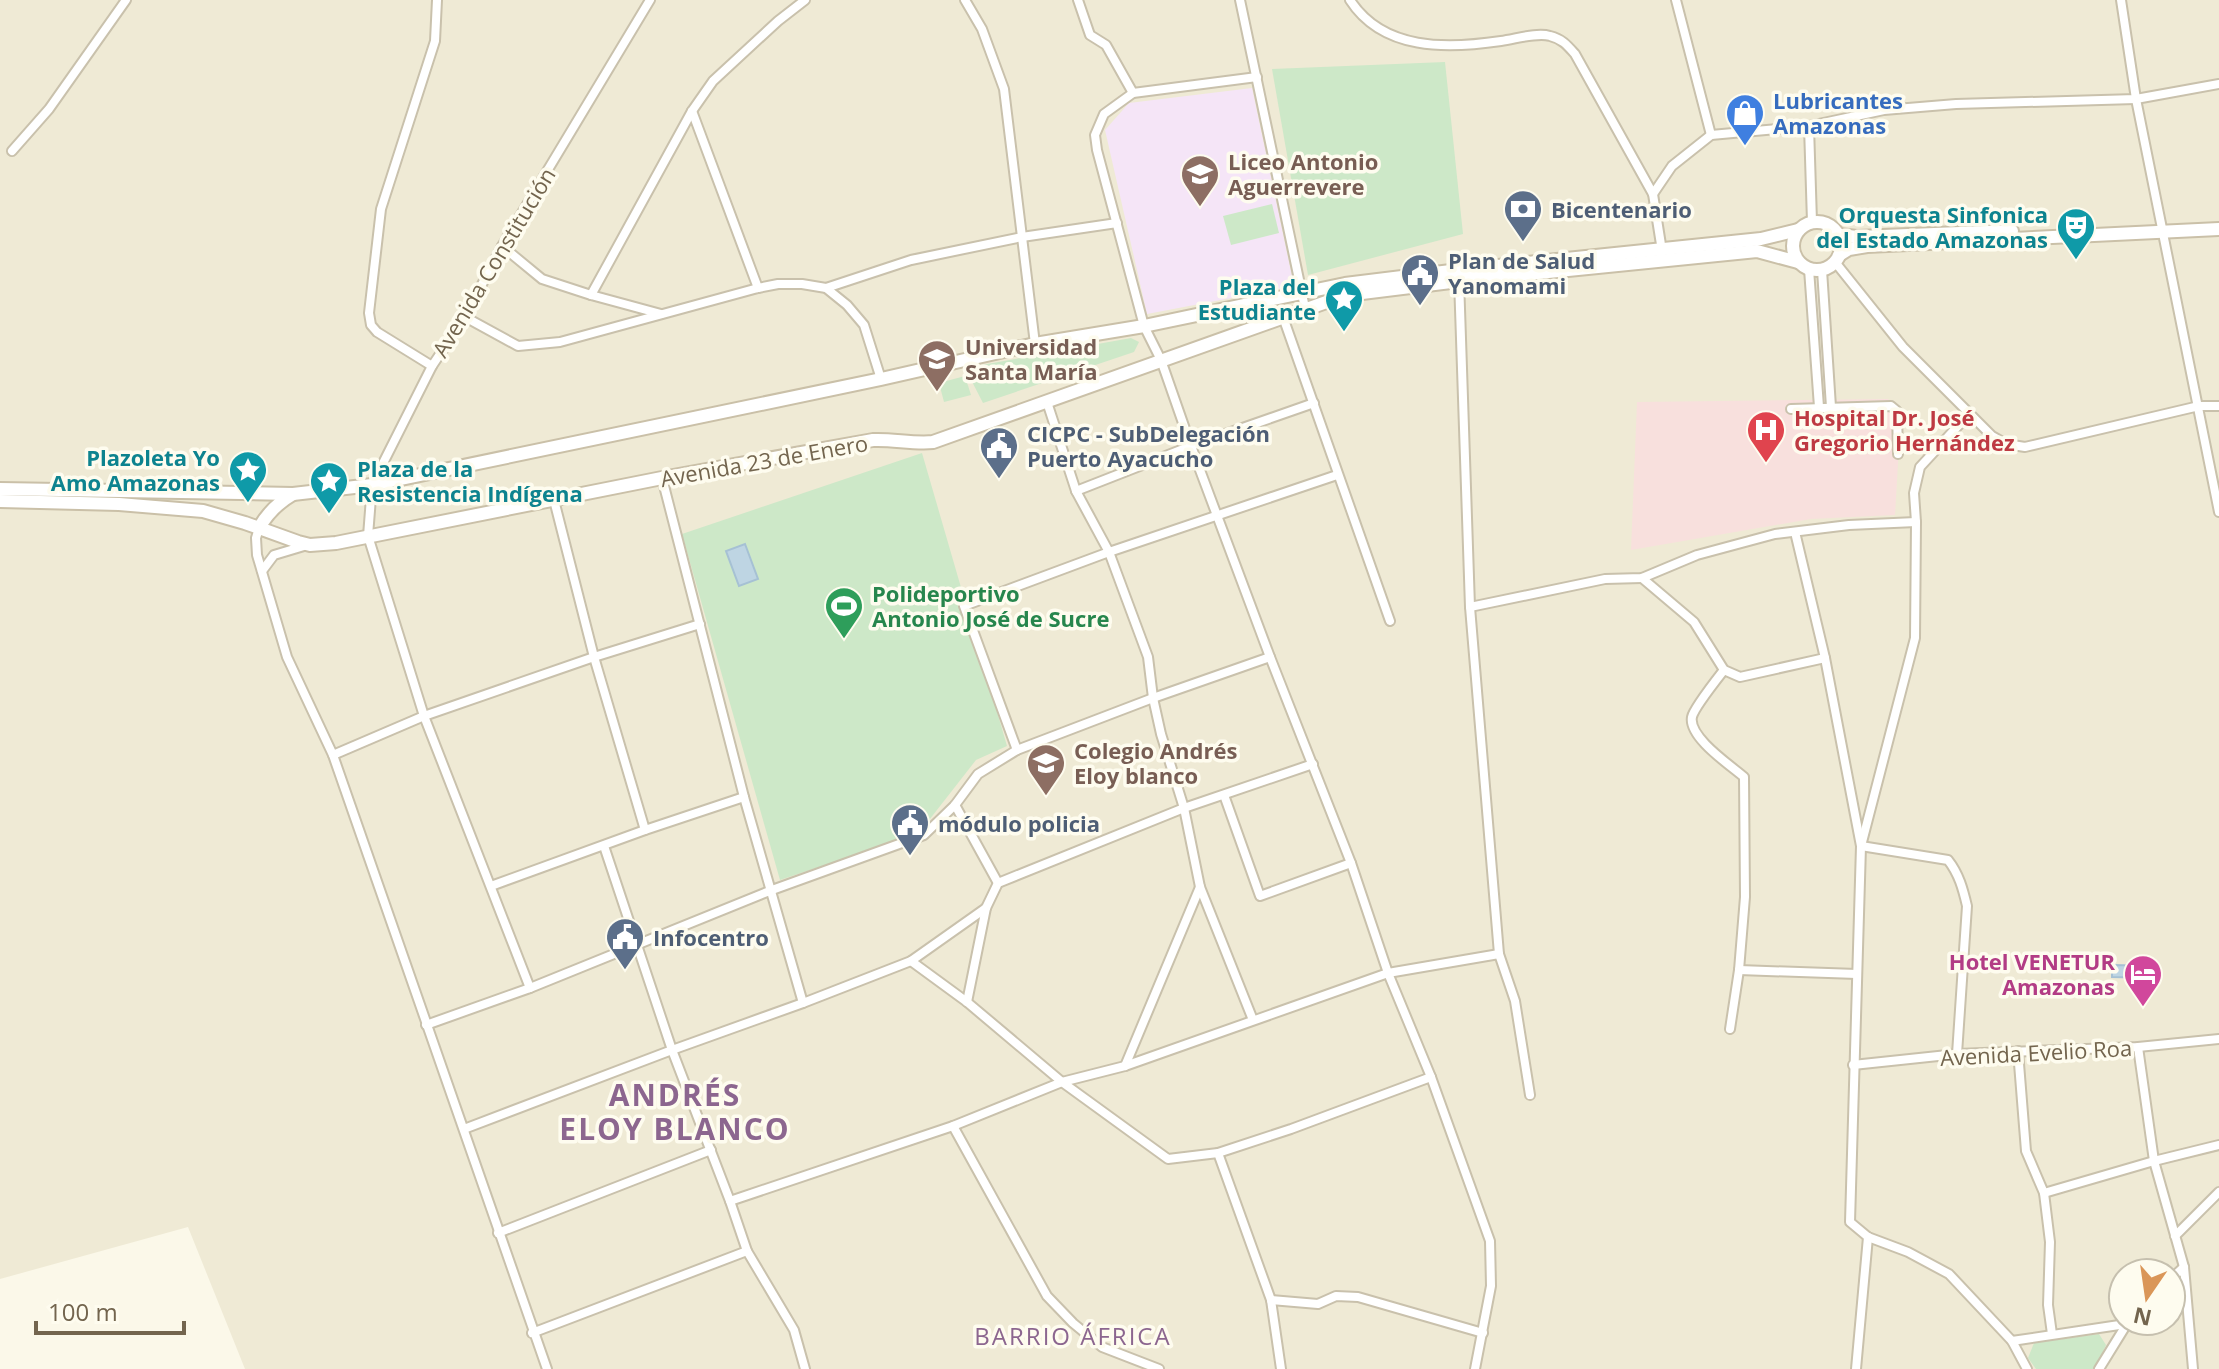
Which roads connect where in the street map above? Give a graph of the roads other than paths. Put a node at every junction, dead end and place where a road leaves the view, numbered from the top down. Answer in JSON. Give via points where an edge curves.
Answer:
{"nodes":[{"id":1,"x":126,"y":0,"type":"edge"},
{"id":2,"x":437,"y":0,"type":"edge"},
{"id":3,"x":650,"y":0,"type":"edge"},
{"id":4,"x":805,"y":0,"type":"edge"},
{"id":5,"x":965,"y":0,"type":"edge"},
{"id":6,"x":1078,"y":0,"type":"edge"},
{"id":7,"x":1240,"y":0,"type":"edge"},
{"id":8,"x":1350,"y":0,"type":"edge"},
{"id":9,"x":1676,"y":0,"type":"edge"},
{"id":10,"x":2121,"y":0,"type":"edge"},
{"id":11,"x":1257,"y":77,"type":"junction"},
{"id":12,"x":2219,"y":84,"type":"edge"},
{"id":13,"x":1133,"y":93,"type":"junction"},
{"id":14,"x":2136,"y":99,"type":"junction"},
{"id":15,"x":692,"y":111,"type":"junction"},
{"id":16,"x":1809,"y":126,"type":"junction"},
{"id":17,"x":1711,"y":135,"type":"junction"},
{"id":18,"x":12,"y":151,"type":"dead end"},
{"id":19,"x":1653,"y":194,"type":"junction"},
{"id":20,"x":1812,"y":222,"type":"junction"},
{"id":21,"x":2219,"y":222,"type":"edge"},
{"id":22,"x":1117,"y":223,"type":"junction"},
{"id":23,"x":2219,"y":229,"type":"edge"},
{"id":24,"x":1798,"y":230,"type":"junction"},
{"id":25,"x":2163,"y":230,"type":"junction"},
{"id":26,"x":1839,"y":235,"type":"junction"},
{"id":27,"x":1022,"y":237,"type":"junction"},
{"id":28,"x":502,"y":246,"type":"junction"},
{"id":29,"x":1662,"y":251,"type":"junction"},
{"id":30,"x":1838,"y":258,"type":"junction"},
{"id":31,"x":1810,"y":267,"type":"junction"},
{"id":32,"x":1459,"y":276,"type":"junction"},
{"id":33,"x":758,"y":288,"type":"junction"},
{"id":34,"x":826,"y":288,"type":"junction"},
{"id":35,"x":1301,"y":293,"type":"junction"},
{"id":36,"x":591,"y":295,"type":"junction"},
{"id":37,"x":1305,"y":308,"type":"junction"},
{"id":38,"x":662,"y":314,"type":"junction"},
{"id":39,"x":465,"y":317,"type":"junction"},
{"id":40,"x":1283,"y":317,"type":"junction"},
{"id":41,"x":1144,"y":326,"type":"junction"},
{"id":42,"x":1035,"y":344,"type":"junction"},
{"id":43,"x":1161,"y":360,"type":"junction"},
{"id":44,"x":432,"y":366,"type":"junction"},
{"id":45,"x":881,"y":379,"type":"junction"},
{"id":46,"x":1047,"y":402,"type":"junction"},
{"id":47,"x":1314,"y":403,"type":"junction"},
{"id":48,"x":2199,"y":406,"type":"junction"},
{"id":49,"x":2219,"y":406,"type":"edge"},
{"id":50,"x":1819,"y":407,"type":"junction"},
{"id":51,"x":1831,"y":407,"type":"junction"},
{"id":52,"x":1791,"y":409,"type":"dead end"},
{"id":53,"x":1969,"y":414,"type":"junction"},
{"id":54,"x":1191,"y":446,"type":"junction"},
{"id":55,"x":1898,"y":454,"type":"dead end"},
{"id":56,"x":1337,"y":475,"type":"junction"},
{"id":57,"x":662,"y":478,"type":"junction"},
{"id":58,"x":372,"y":485,"type":"junction"},
{"id":59,"x":0,"y":489,"type":"edge"},
{"id":60,"x":1076,"y":491,"type":"junction"},
{"id":61,"x":293,"y":494,"type":"junction"},
{"id":62,"x":554,"y":500,"type":"junction"},
{"id":63,"x":0,"y":501,"type":"edge"},
{"id":64,"x":274,"y":509,"type":"junction"},
{"id":65,"x":2219,"y":512,"type":"edge"},
{"id":66,"x":1219,"y":516,"type":"junction"},
{"id":67,"x":1916,"y":522,"type":"junction"},
{"id":68,"x":259,"y":528,"type":"junction"},
{"id":69,"x":1795,"y":532,"type":"junction"},
{"id":70,"x":368,"y":536,"type":"junction"},
{"id":71,"x":286,"y":538,"type":"junction"},
{"id":72,"x":310,"y":545,"type":"junction"},
{"id":73,"x":1109,"y":552,"type":"junction"},
{"id":74,"x":262,"y":571,"type":"junction"},
{"id":75,"x":1642,"y":578,"type":"junction"},
{"id":76,"x":1470,"y":607,"type":"junction"},
{"id":77,"x":1390,"y":621,"type":"dead end"},
{"id":78,"x":700,"y":624,"type":"junction"},
{"id":79,"x":594,"y":657,"type":"junction"},
{"id":80,"x":1270,"y":657,"type":"junction"},
{"id":81,"x":1825,"y":658,"type":"junction"},
{"id":82,"x":1724,"y":670,"type":"junction"},
{"id":83,"x":1153,"y":698,"type":"junction"},
{"id":84,"x":424,"y":716,"type":"junction"},
{"id":85,"x":1017,"y":750,"type":"junction"},
{"id":86,"x":333,"y":755,"type":"junction"},
{"id":87,"x":1313,"y":764,"type":"junction"},
{"id":88,"x":1224,"y":795,"type":"junction"},
{"id":89,"x":744,"y":797,"type":"junction"},
{"id":90,"x":955,"y":805,"type":"junction"},
{"id":91,"x":1184,"y":808,"type":"junction"},
{"id":92,"x":645,"y":830,"type":"junction"},
{"id":93,"x":604,"y":846,"type":"junction"},
{"id":94,"x":1861,"y":846,"type":"junction"},
{"id":95,"x":1351,"y":863,"type":"junction"},
{"id":96,"x":998,"y":883,"type":"junction"},
{"id":97,"x":491,"y":886,"type":"junction"},
{"id":98,"x":1200,"y":887,"type":"junction"},
{"id":99,"x":772,"y":890,"type":"junction"},
{"id":100,"x":986,"y":908,"type":"junction"},
{"id":101,"x":637,"y":946,"type":"junction"},
{"id":102,"x":1499,"y":954,"type":"junction"},
{"id":103,"x":911,"y":961,"type":"junction"},
{"id":104,"x":1739,"y":970,"type":"junction"},
{"id":105,"x":1388,"y":973,"type":"junction"},
{"id":106,"x":1857,"y":974,"type":"junction"},
{"id":107,"x":530,"y":988,"type":"junction"},
{"id":108,"x":967,"y":1002,"type":"junction"},
{"id":109,"x":803,"y":1003,"type":"junction"},
{"id":110,"x":1253,"y":1020,"type":"junction"},
{"id":111,"x":426,"y":1025,"type":"junction"},
{"id":112,"x":1730,"y":1029,"type":"dead end"},
{"id":113,"x":2219,"y":1039,"type":"edge"},
{"id":114,"x":2138,"y":1047,"type":"junction"},
{"id":115,"x":672,"y":1050,"type":"junction"},
{"id":116,"x":2018,"y":1051,"type":"junction"},
{"id":117,"x":1957,"y":1054,"type":"junction"},
{"id":118,"x":1853,"y":1065,"type":"junction"},
{"id":119,"x":1125,"y":1066,"type":"junction"},
{"id":120,"x":1431,"y":1077,"type":"junction"},
{"id":121,"x":1062,"y":1082,"type":"junction"},
{"id":122,"x":1530,"y":1095,"type":"dead end"},
{"id":123,"x":953,"y":1126,"type":"junction"},
{"id":124,"x":464,"y":1129,"type":"junction"},
{"id":125,"x":2219,"y":1145,"type":"edge"},
{"id":126,"x":711,"y":1150,"type":"junction"},
{"id":127,"x":1218,"y":1153,"type":"junction"},
{"id":128,"x":2154,"y":1161,"type":"junction"},
{"id":129,"x":2219,"y":1192,"type":"edge"},
{"id":130,"x":2044,"y":1193,"type":"junction"},
{"id":131,"x":730,"y":1201,"type":"junction"},
{"id":132,"x":498,"y":1233,"type":"junction"},
{"id":133,"x":2175,"y":1236,"type":"junction"},
{"id":134,"x":1868,"y":1237,"type":"junction"},
{"id":135,"x":747,"y":1251,"type":"junction"},
{"id":136,"x":2181,"y":1257,"type":"edge"},
{"id":137,"x":1271,"y":1300,"type":"junction"},
{"id":138,"x":2187,"y":1301,"type":"edge"},
{"id":139,"x":2107,"y":1325,"type":"edge"},
{"id":140,"x":532,"y":1333,"type":"junction"},
{"id":141,"x":1483,"y":1333,"type":"junction"},
{"id":142,"x":2052,"y":1334,"type":"junction"},
{"id":143,"x":2118,"y":1337,"type":"edge"},
{"id":144,"x":2012,"y":1341,"type":"junction"},
{"id":145,"x":803,"y":1368,"type":"edge"},
{"id":146,"x":547,"y":1369,"type":"edge"},
{"id":147,"x":1159,"y":1369,"type":"edge"},
{"id":148,"x":1281,"y":1369,"type":"edge"},
{"id":149,"x":1475,"y":1369,"type":"edge"},
{"id":150,"x":1856,"y":1369,"type":"edge"},
{"id":151,"x":2027,"y":1369,"type":"edge"},
{"id":152,"x":2099,"y":1369,"type":"edge"},
{"id":153,"x":2193,"y":1369,"type":"edge"}],
"edges":[{"from":1,"to":18,"type":"street","via":[[49,109]]},
{"from":2,"to":44,"type":"street","via":[[435,41],[381,209],[369,313],[377,332]]},
{"from":3,"to":28,"type":"street","name":"Avenida Constitución"},
{"from":4,"to":15,"type":"street","via":[[713,81]]},
{"from":5,"to":27,"type":"street","via":[[1004,89]]},
{"from":6,"to":13,"type":"street","via":[[1090,35],[1106,45]]},
{"from":7,"to":11,"type":"street"},
{"from":8,"to":19,"type":"street","via":[[1378,30],[1408,42],[1438,46],[1547,35],[1564,41]]},
{"from":9,"to":17,"type":"street"},
{"from":10,"to":14,"type":"street"},
{"from":11,"to":13,"type":"street"},
{"from":11,"to":35,"type":"street"},
{"from":12,"to":14,"type":"street"},
{"from":13,"to":22,"type":"street","via":[[1104,114],[1095,135]]},
{"from":14,"to":16,"type":"street","via":[[1941,105],[1884,110]]},
{"from":14,"to":25,"type":"street"},
{"from":15,"to":33,"type":"street"},
{"from":15,"to":36,"type":"street"},
{"from":16,"to":17,"type":"street"},
{"from":16,"to":20,"type":"street"},
{"from":17,"to":19,"type":"street","via":[[1672,166]]},
{"from":19,"to":29,"type":"street"},
{"from":20,"to":24,"type":"main road","name":"Avenida 23 de Enero"},
{"from":20,"to":26,"type":"main road","via":[[1828,224]]},
{"from":21,"to":25,"type":"main road"},
{"from":22,"to":27,"type":"street"},
{"from":22,"to":41,"type":"street"},
{"from":23,"to":25,"type":"main road"},
{"from":24,"to":29,"type":"main road","name":"Avenida 23 de Enero"},
{"from":24,"to":31,"type":"main road","via":[[1792,250]]},
{"from":25,"to":26,"type":"main road"},
{"from":25,"to":30,"type":"main road","via":[[1867,246],[1849,249]]},
{"from":25,"to":48,"type":"street"},
{"from":26,"to":30,"type":"main road"},
{"from":27,"to":34,"type":"street","via":[[911,260]]},
{"from":27,"to":42,"type":"street"},
{"from":28,"to":36,"type":"street","via":[[542,279]]},
{"from":28,"to":39,"type":"street","name":"Avenida Constitución"},
{"from":29,"to":32,"type":"main road","name":"Avenida 23 de Enero"},
{"from":30,"to":31,"type":"main road"},
{"from":30,"to":53,"type":"street","via":[[1900,343]]},
{"from":31,"to":32,"type":"main road","name":"Avenida 23 de Enero","via":[[1757,251]]},
{"from":31,"to":50,"type":"street"},
{"from":31,"to":51,"type":"street"},
{"from":32,"to":35,"type":"main road","name":"Avenida 23 de Enero","via":[[1345,284]]},
{"from":32,"to":37,"type":"main road","name":"Avenida 23 de Enero","via":[[1346,295]]},
{"from":32,"to":76,"type":"street"},
{"from":33,"to":34,"type":"street"},
{"from":33,"to":38,"type":"street"},
{"from":34,"to":45,"type":"street","via":[[864,325]]},
{"from":35,"to":37,"type":"street"},
{"from":35,"to":41,"type":"main road","name":"Avenida 23 de Enero"},
{"from":36,"to":38,"type":"street"},
{"from":37,"to":40,"type":"main road","name":"Avenida 23 de Enero"},
{"from":38,"to":39,"type":"street","via":[[560,342],[518,346]]},
{"from":39,"to":44,"type":"street","name":"Avenida Constitución"},
{"from":40,"to":43,"type":"main road","name":"Avenida 23 de Enero"},
{"from":40,"to":47,"type":"street"},
{"from":41,"to":42,"type":"main road","name":"Avenida 23 de Enero"},
{"from":41,"to":43,"type":"street"},
{"from":42,"to":45,"type":"main road","name":"Avenida 23 de Enero"},
{"from":43,"to":46,"type":"main road","name":"Avenida 23 de Enero"},
{"from":43,"to":54,"type":"street"},
{"from":44,"to":58,"type":"street","name":"Avenida Constitución"},
{"from":45,"to":58,"type":"main road","name":"Avenida 23 de Enero"},
{"from":46,"to":57,"type":"main road","name":"Avenida 23 de Enero","via":[[933,442],[873,440]]},
{"from":46,"to":60,"type":"street"},
{"from":47,"to":54,"type":"street"},
{"from":47,"to":56,"type":"street"},
{"from":48,"to":49,"type":"street"},
{"from":48,"to":53,"type":"street","via":[[2025,447],[1992,436]]},
{"from":48,"to":65,"type":"street"},
{"from":50,"to":51,"type":"street"},
{"from":50,"to":52,"type":"street"},
{"from":51,"to":55,"type":"street","via":[[1891,406],[1897,411]]},
{"from":53,"to":67,"type":"street","via":[[1920,467],[1914,493]]},
{"from":54,"to":60,"type":"street"},
{"from":54,"to":66,"type":"street"},
{"from":56,"to":66,"type":"street"},
{"from":56,"to":77,"type":"street"},
{"from":57,"to":62,"type":"main road","name":"Avenida 23 de Enero"},
{"from":57,"to":78,"type":"street"},
{"from":58,"to":61,"type":"main road","name":"Avenida 23 de Enero"},
{"from":58,"to":70,"type":"street","name":"Avenida Constitución"},
{"from":59,"to":61,"type":"main road","name":"Avenida 23 de Enero"},
{"from":60,"to":73,"type":"street"},
{"from":61,"to":64,"type":"main road"},
{"from":62,"to":70,"type":"main road","name":"Avenida 23 de Enero"},
{"from":62,"to":79,"type":"street"},
{"from":63,"to":68,"type":"main road","name":"Avenida 23 de Enero","via":[[203,511]]},
{"from":64,"to":68,"type":"main road"},
{"from":64,"to":71,"type":"main road","via":[[273,527]]},
{"from":66,"to":73,"type":"street"},
{"from":66,"to":80,"type":"street"},
{"from":67,"to":69,"type":"street"},
{"from":67,"to":94,"type":"street","via":[[1915,638]]},
{"from":68,"to":71,"type":"main road","name":"Avenida 23 de Enero"},
{"from":68,"to":74,"type":"street"},
{"from":69,"to":75,"type":"street","via":[[1697,555]]},
{"from":69,"to":81,"type":"street"},
{"from":70,"to":72,"type":"main road","name":"Avenida 23 de Enero"},
{"from":70,"to":84,"type":"street"},
{"from":71,"to":72,"type":"main road","name":"Avenida 23 de Enero"},
{"from":72,"to":74,"type":"street","via":[[274,555]]},
{"from":73,"to":83,"type":"street","via":[[1148,657]]},
{"from":73,"to":85,"type":"street","via":[[964,606]]},
{"from":74,"to":86,"type":"street","via":[[287,657]]},
{"from":75,"to":76,"type":"street","via":[[1605,579]]},
{"from":75,"to":82,"type":"street","via":[[1694,622]]},
{"from":76,"to":102,"type":"street"},
{"from":78,"to":79,"type":"street"},
{"from":78,"to":89,"type":"street"},
{"from":79,"to":84,"type":"street"},
{"from":79,"to":92,"type":"street"},
{"from":80,"to":83,"type":"street"},
{"from":80,"to":87,"type":"street"},
{"from":81,"to":82,"type":"street","via":[[1740,677]]},
{"from":81,"to":94,"type":"street"},
{"from":82,"to":104,"type":"street","via":[[1692,716],[1693,729],[1707,746],[1744,777],[1745,897]]},
{"from":83,"to":85,"type":"street"},
{"from":83,"to":91,"type":"street"},
{"from":84,"to":86,"type":"street"},
{"from":84,"to":97,"type":"street"},
{"from":85,"to":90,"type":"street","via":[[978,774]]},
{"from":86,"to":111,"type":"street"},
{"from":87,"to":88,"type":"street"},
{"from":87,"to":95,"type":"street"},
{"from":88,"to":91,"type":"street"},
{"from":88,"to":95,"type":"street","via":[[1260,896]]},
{"from":89,"to":92,"type":"street"},
{"from":89,"to":99,"type":"street"},
{"from":90,"to":96,"type":"street"},
{"from":90,"to":99,"type":"street","via":[[924,835]]},
{"from":91,"to":96,"type":"street"},
{"from":91,"to":98,"type":"street"},
{"from":92,"to":93,"type":"street"},
{"from":93,"to":97,"type":"street"},
{"from":93,"to":101,"type":"street"},
{"from":94,"to":106,"type":"street"},
{"from":94,"to":117,"type":"street","via":[[1948,860],[1955,869],[1967,906]]},
{"from":95,"to":105,"type":"street"},
{"from":96,"to":100,"type":"street"},
{"from":97,"to":107,"type":"street"},
{"from":98,"to":110,"type":"street"},
{"from":98,"to":119,"type":"street"},
{"from":99,"to":101,"type":"street"},
{"from":99,"to":109,"type":"street"},
{"from":100,"to":103,"type":"street"},
{"from":100,"to":108,"type":"street"},
{"from":101,"to":107,"type":"street"},
{"from":101,"to":115,"type":"street"},
{"from":102,"to":105,"type":"street"},
{"from":102,"to":122,"type":"street","via":[[1515,1001]]},
{"from":103,"to":108,"type":"street"},
{"from":103,"to":109,"type":"street"},
{"from":104,"to":106,"type":"street"},
{"from":104,"to":112,"type":"street"},
{"from":105,"to":110,"type":"street"},
{"from":105,"to":120,"type":"street"},
{"from":106,"to":118,"type":"street"},
{"from":107,"to":111,"type":"street"},
{"from":108,"to":121,"type":"street"},
{"from":109,"to":115,"type":"street"},
{"from":110,"to":119,"type":"street"},
{"from":111,"to":124,"type":"street"},
{"from":113,"to":114,"type":"street","name":"Avenida Evelio Roa"},
{"from":114,"to":116,"type":"street","name":"Avenida Evelio Roa"},
{"from":114,"to":128,"type":"street"},
{"from":115,"to":124,"type":"street"},
{"from":115,"to":126,"type":"street"},
{"from":116,"to":117,"type":"street","name":"Avenida Evelio Roa"},
{"from":116,"to":130,"type":"street","via":[[2026,1151]]},
{"from":117,"to":118,"type":"street","name":"Avenida Evelio Roa"},
{"from":118,"to":134,"type":"street","via":[[1850,1222]]},
{"from":119,"to":121,"type":"street"},
{"from":120,"to":127,"type":"street"},
{"from":120,"to":141,"type":"street","via":[[1490,1241],[1491,1286]]},
{"from":121,"to":123,"type":"street"},
{"from":121,"to":127,"type":"street","via":[[1168,1159]]},
{"from":123,"to":131,"type":"street"},
{"from":123,"to":147,"type":"street","via":[[1047,1296],[1102,1347]]},
{"from":124,"to":132,"type":"street"},
{"from":125,"to":128,"type":"street"},
{"from":126,"to":131,"type":"street"},
{"from":126,"to":132,"type":"street"},
{"from":127,"to":137,"type":"street"},
{"from":128,"to":130,"type":"street"},
{"from":128,"to":133,"type":"street"},
{"from":129,"to":133,"type":"street"},
{"from":130,"to":142,"type":"street"},
{"from":131,"to":135,"type":"street"},
{"from":132,"to":140,"type":"street"},
{"from":133,"to":136,"type":"street"},
{"from":134,"to":144,"type":"street","via":[[1949,1274]]},
{"from":134,"to":150,"type":"street"},
{"from":135,"to":140,"type":"street"},
{"from":135,"to":145,"type":"street","via":[[794,1330]]},
{"from":137,"to":141,"type":"street","via":[[1318,1304],[1336,1296],[1358,1297]]},
{"from":137,"to":148,"type":"street"},
{"from":138,"to":153,"type":"street"},
{"from":139,"to":142,"type":"street"},
{"from":140,"to":146,"type":"street"},
{"from":141,"to":149,"type":"street"},
{"from":142,"to":144,"type":"street"},
{"from":143,"to":152,"type":"street"},
{"from":144,"to":151,"type":"street"}]}
